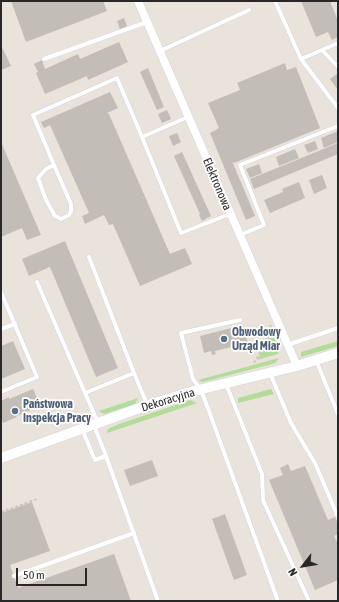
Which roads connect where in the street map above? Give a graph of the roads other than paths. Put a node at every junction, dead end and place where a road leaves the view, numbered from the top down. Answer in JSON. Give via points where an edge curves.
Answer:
{"nodes":[{"id":1,"x":138,"y":1,"type":"edge"},
{"id":2,"x":275,"y":1,"type":"edge"},
{"id":3,"x":249,"y":10,"type":"dead end"},
{"id":4,"x":147,"y":22,"type":"junction"},
{"id":5,"x":338,"y":43,"type":"edge"},
{"id":6,"x":322,"y":50,"type":"junction"},
{"id":7,"x":160,"y":52,"type":"junction"},
{"id":8,"x":44,"y":59,"type":"dead end"},
{"id":9,"x":301,"y":60,"type":"junction"},
{"id":10,"x":338,"y":67,"type":"edge"},
{"id":11,"x":338,"y":108,"type":"edge"},
{"id":12,"x":188,"y":118,"type":"junction"},
{"id":13,"x":338,"y":126,"type":"edge"},
{"id":14,"x":142,"y":137,"type":"junction"},
{"id":15,"x":54,"y":165,"type":"junction"},
{"id":16,"x":230,"y":214,"type":"junction"},
{"id":17,"x":240,"y":235,"type":"junction"},
{"id":18,"x":89,"y":257,"type":"dead end"},
{"id":19,"x":37,"y":282,"type":"dead end"},
{"id":20,"x":1,"y":292,"type":"edge"},
{"id":21,"x":240,"y":320,"type":"dead end"},
{"id":22,"x":15,"y":324,"type":"junction"},
{"id":23,"x":338,"y":328,"type":"edge"},
{"id":24,"x":1,"y":329,"type":"edge"},
{"id":25,"x":288,"y":345,"type":"junction"},
{"id":26,"x":338,"y":353,"type":"edge"},
{"id":27,"x":316,"y":360,"type":"junction"},
{"id":28,"x":297,"y":366,"type":"junction"},
{"id":29,"x":134,"y":373,"type":"junction"},
{"id":30,"x":270,"y":373,"type":"junction"},
{"id":31,"x":226,"y":384,"type":"junction"},
{"id":32,"x":201,"y":390,"type":"junction"},
{"id":33,"x":1,"y":392,"type":"edge"},
{"id":34,"x":85,"y":393,"type":"junction"},
{"id":35,"x":148,"y":405,"type":"junction"},
{"id":36,"x":338,"y":414,"type":"edge"},
{"id":37,"x":96,"y":424,"type":"junction"},
{"id":38,"x":82,"y":429,"type":"junction"},
{"id":39,"x":106,"y":456,"type":"junction"},
{"id":40,"x":1,"y":458,"type":"edge"},
{"id":41,"x":338,"y":517,"type":"edge"},
{"id":42,"x":134,"y":534,"type":"junction"},
{"id":43,"x":14,"y":576,"type":"dead end"},
{"id":44,"x":158,"y":601,"type":"edge"},
{"id":45,"x":278,"y":601,"type":"edge"},
{"id":46,"x":309,"y":601,"type":"edge"}],
"edges":[{"from":1,"to":4,"type":"street","name":"Elektronowa"},
{"from":2,"to":9,"type":"lane"},
{"from":3,"to":7,"type":"lane"},
{"from":4,"to":7,"type":"street","name":"Elektronowa"},
{"from":4,"to":8,"type":"lane"},
{"from":5,"to":6,"type":"lane"},
{"from":6,"to":9,"type":"lane"},
{"from":6,"to":10,"type":"lane"},
{"from":7,"to":12,"type":"street","name":"Elektronowa"},
{"from":9,"to":11,"type":"lane"},
{"from":12,"to":14,"type":"lane"},
{"from":12,"to":16,"type":"street","name":"Elektronowa"},
{"from":13,"to":17,"type":"lane","via":[[240,165],[264,225]]},
{"from":14,"to":15,"type":"lane","via":[[117,78],[33,115]]},
{"from":14,"to":16,"type":"lane","via":[[181,234]]},
{"from":15,"to":15,"type":"lane","via":[[71,204],[69,215],[61,219],[55,216],[46,200],[38,178]]},
{"from":16,"to":17,"type":"street","name":"Elektronowa"},
{"from":17,"to":25,"type":"street","name":"Elektronowa"},
{"from":18,"to":29,"type":"lane"},
{"from":19,"to":34,"type":"lane"},
{"from":20,"to":22,"type":"lane"},
{"from":21,"to":32,"type":"lane","via":[[181,333],[193,379]]},
{"from":22,"to":24,"type":"lane"},
{"from":22,"to":33,"type":"lane","via":[[37,377]]},
{"from":23,"to":25,"type":"lane"},
{"from":25,"to":28,"type":"street","name":"Elektronowa"},
{"from":26,"to":27,"type":"street","name":"Dekoracyjna"},
{"from":27,"to":28,"type":"street","name":"Dekoracyjna"},
{"from":27,"to":36,"type":"lane"},
{"from":28,"to":30,"type":"street","name":"Dekoracyjna"},
{"from":29,"to":34,"type":"lane"},
{"from":29,"to":35,"type":"lane"},
{"from":30,"to":31,"type":"street","name":"Dekoracyjna"},
{"from":30,"to":41,"type":"lane","via":[[291,423],[315,463]]},
{"from":31,"to":32,"type":"street","name":"Dekoracyjna"},
{"from":31,"to":46,"type":"lane","via":[[262,474],[263,500]]},
{"from":32,"to":35,"type":"street","name":"Dekoracyjna"},
{"from":32,"to":45,"type":"lane"},
{"from":34,"to":37,"type":"lane"},
{"from":35,"to":37,"type":"street","name":"Dekoracyjna"},
{"from":37,"to":38,"type":"street","name":"Dekoracyjna"},
{"from":37,"to":39,"type":"lane"},
{"from":38,"to":39,"type":"lane","via":[[95,460]]},
{"from":38,"to":40,"type":"street","name":"Dekoracyjna"},
{"from":39,"to":42,"type":"lane"},
{"from":42,"to":43,"type":"lane"},
{"from":42,"to":44,"type":"lane"}]}
